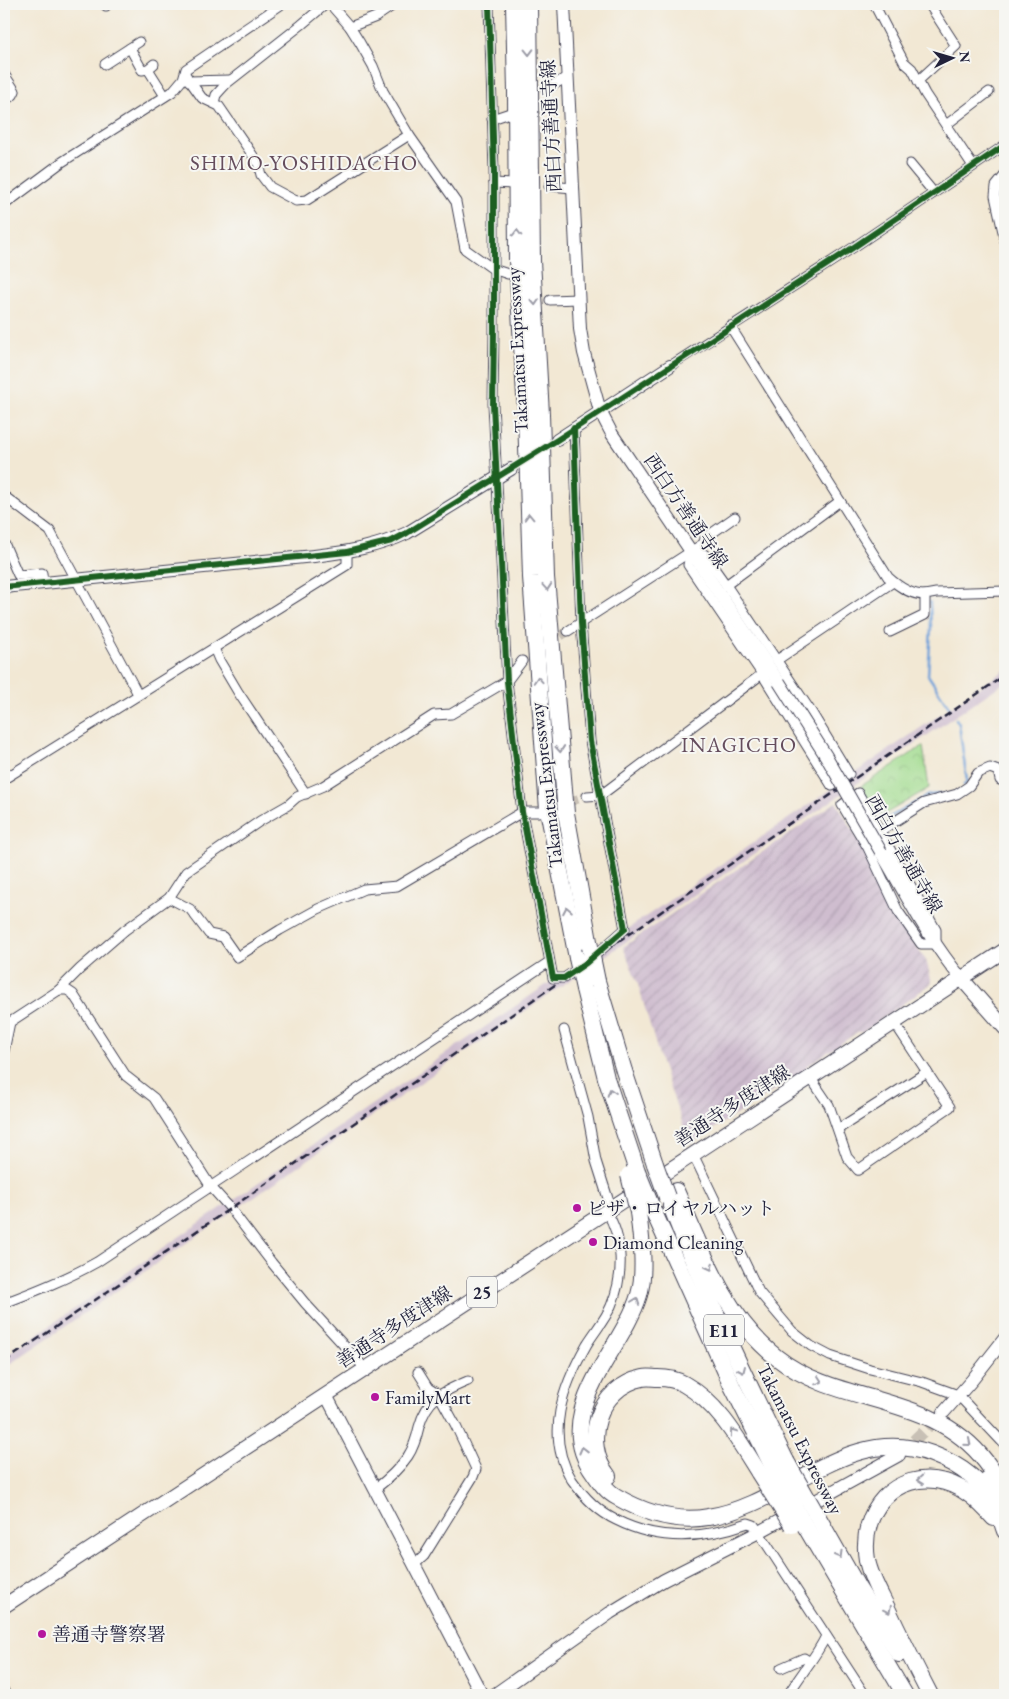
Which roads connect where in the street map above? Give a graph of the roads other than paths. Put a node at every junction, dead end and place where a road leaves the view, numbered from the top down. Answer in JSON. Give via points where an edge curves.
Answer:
{"nodes":[{"id":1,"x":282,"y":4,"type":"edge"},
{"id":2,"x":326,"y":4,"type":"edge"},
{"id":3,"x":330,"y":4,"type":"edge"},
{"id":4,"x":395,"y":4,"type":"edge"},
{"id":5,"x":489,"y":4,"type":"edge"},
{"id":6,"x":514,"y":4,"type":"edge"},
{"id":7,"x":528,"y":4,"type":"edge"},
{"id":8,"x":564,"y":4,"type":"edge"},
{"id":9,"x":874,"y":4,"type":"edge"},
{"id":10,"x":929,"y":4,"type":"edge"},
{"id":11,"x":350,"y":27,"type":"junction"},
{"id":12,"x":139,"y":42,"type":"dead end"},
{"id":13,"x":130,"y":48,"type":"junction"},
{"id":14,"x":105,"y":64,"type":"dead end"},
{"id":15,"x":4,"y":74,"type":"edge"},
{"id":16,"x":567,"y":77,"type":"junction"},
{"id":17,"x":187,"y":78,"type":"junction"},
{"id":18,"x":230,"y":80,"type":"junction"},
{"id":19,"x":918,"y":81,"type":"junction"},
{"id":20,"x":546,"y":89,"type":"dead end"},
{"id":21,"x":990,"y":92,"type":"dead end"},
{"id":22,"x":166,"y":96,"type":"junction"},
{"id":23,"x":4,"y":101,"type":"edge"},
{"id":24,"x":214,"y":103,"type":"junction"},
{"id":25,"x":510,"y":113,"type":"dead end"},
{"id":26,"x":492,"y":119,"type":"junction"},
{"id":27,"x":946,"y":125,"type":"junction"},
{"id":28,"x":409,"y":135,"type":"junction"},
{"id":29,"x":1005,"y":145,"type":"edge"},
{"id":30,"x":910,"y":164,"type":"dead end"},
{"id":31,"x":973,"y":166,"type":"junction"},
{"id":32,"x":1005,"y":175,"type":"edge"},
{"id":33,"x":494,"y":184,"type":"junction"},
{"id":34,"x":513,"y":184,"type":"dead end"},
{"id":35,"x":549,"y":186,"type":"dead end"},
{"id":36,"x":573,"y":188,"type":"junction"},
{"id":37,"x":934,"y":193,"type":"junction"},
{"id":38,"x":4,"y":205,"type":"edge"},
{"id":39,"x":1005,"y":240,"type":"edge"},
{"id":40,"x":494,"y":268,"type":"junction"},
{"id":41,"x":508,"y":274,"type":"dead end"},
{"id":42,"x":578,"y":299,"type":"junction"},
{"id":43,"x":550,"y":300,"type":"dead end"},
{"id":44,"x":730,"y":326,"type":"junction"},
{"id":45,"x":670,"y":366,"type":"joint"},
{"id":46,"x":600,"y":411,"type":"junction"},
{"id":47,"x":574,"y":428,"type":"junction"},
{"id":48,"x":557,"y":440,"type":"dead end"},
{"id":49,"x":511,"y":469,"type":"dead end"},
{"id":50,"x":496,"y":478,"type":"junction"},
{"id":51,"x":4,"y":496,"type":"edge"},
{"id":52,"x":840,"y":501,"type":"junction"},
{"id":53,"x":735,"y":517,"type":"dead end"},
{"id":54,"x":4,"y":543,"type":"edge"},
{"id":55,"x":691,"y":550,"type":"junction"},
{"id":56,"x":347,"y":552,"type":"junction"},
{"id":57,"x":76,"y":580,"type":"junction"},
{"id":58,"x":893,"y":582,"type":"junction"},
{"id":59,"x":43,"y":583,"type":"junction"},
{"id":60,"x":726,"y":585,"type":"junction"},
{"id":61,"x":4,"y":587,"type":"edge"},
{"id":62,"x":1005,"y":591,"type":"edge"},
{"id":63,"x":924,"y":595,"type":"junction"},
{"id":64,"x":581,"y":624,"type":"junction"},
{"id":65,"x":568,"y":631,"type":"tunnel mouth"},
{"id":66,"x":890,"y":632,"type":"dead end"},
{"id":67,"x":214,"y":648,"type":"junction"},
{"id":68,"x":777,"y":660,"type":"junction"},
{"id":69,"x":522,"y":661,"type":"dead end"},
{"id":70,"x":762,"y":674,"type":"junction"},
{"id":71,"x":507,"y":681,"type":"junction"},
{"id":72,"x":138,"y":694,"type":"junction"},
{"id":73,"x":812,"y":713,"type":"junction"},
{"id":74,"x":794,"y":725,"type":"junction"},
{"id":75,"x":1005,"y":778,"type":"edge"},
{"id":76,"x":4,"y":779,"type":"edge"},
{"id":77,"x":306,"y":794,"type":"junction"},
{"id":78,"x":601,"y":795,"type":"junction"},
{"id":79,"x":587,"y":796,"type":"tunnel mouth"},
{"id":80,"x":522,"y":812,"type":"junction"},
{"id":81,"x":538,"y":812,"type":"tunnel mouth"},
{"id":82,"x":880,"y":831,"type":"junction"},
{"id":83,"x":169,"y":898,"type":"junction"},
{"id":84,"x":936,"y":944,"type":"junction"},
{"id":85,"x":1005,"y":950,"type":"edge"},
{"id":86,"x":549,"y":962,"type":"junction"},
{"id":87,"x":961,"y":978,"type":"junction"},
{"id":88,"x":591,"y":985,"type":"junction"},
{"id":89,"x":59,"y":990,"type":"junction"},
{"id":90,"x":894,"y":1022,"type":"junction"},
{"id":91,"x":7,"y":1024,"type":"edge"},
{"id":92,"x":1005,"y":1028,"type":"edge"},
{"id":93,"x":564,"y":1030,"type":"dead end"},
{"id":94,"x":4,"y":1051,"type":"edge"},
{"id":95,"x":927,"y":1072,"type":"junction"},
{"id":96,"x":810,"y":1077,"type":"junction"},
{"id":97,"x":838,"y":1130,"type":"junction"},
{"id":98,"x":693,"y":1154,"type":"junction"},
{"id":99,"x":211,"y":1187,"type":"junction"},
{"id":100,"x":671,"y":1194,"type":"junction"},
{"id":101,"x":609,"y":1210,"type":"junction"},
{"id":102,"x":645,"y":1210,"type":"junction"},
{"id":103,"x":4,"y":1302,"type":"edge"},
{"id":104,"x":1005,"y":1338,"type":"edge"},
{"id":105,"x":364,"y":1369,"type":"junction"},
{"id":106,"x":418,"y":1372,"type":"dead end"},
{"id":107,"x":468,"y":1381,"type":"dead end"},
{"id":108,"x":326,"y":1395,"type":"junction"},
{"id":109,"x":439,"y":1395,"type":"junction"},
{"id":110,"x":958,"y":1395,"type":"junction"},
{"id":111,"x":944,"y":1412,"type":"tunnel mouth"},
{"id":112,"x":1005,"y":1445,"type":"edge"},
{"id":113,"x":899,"y":1455,"type":"tunnel mouth"},
{"id":114,"x":773,"y":1467,"type":"junction"},
{"id":115,"x":375,"y":1489,"type":"junction"},
{"id":116,"x":1005,"y":1493,"type":"edge"},
{"id":117,"x":1005,"y":1499,"type":"edge"},
{"id":118,"x":802,"y":1519,"type":"junction"},
{"id":119,"x":1005,"y":1530,"type":"edge"},
{"id":120,"x":758,"y":1532,"type":"junction"},
{"id":121,"x":414,"y":1565,"type":"junction"},
{"id":122,"x":4,"y":1606,"type":"edge"},
{"id":123,"x":826,"y":1636,"type":"junction"},
{"id":124,"x":810,"y":1662,"type":"junction"},
{"id":125,"x":781,"y":1668,"type":"dead end"},
{"id":126,"x":4,"y":1692,"type":"edge"},
{"id":127,"x":6,"y":1695,"type":"edge"},
{"id":128,"x":482,"y":1695,"type":"edge"},
{"id":129,"x":494,"y":1695,"type":"edge"},
{"id":130,"x":788,"y":1695,"type":"edge"},
{"id":131,"x":865,"y":1695,"type":"edge"},
{"id":132,"x":905,"y":1695,"type":"edge"},
{"id":133,"x":924,"y":1695,"type":"edge"},
{"id":134,"x":930,"y":1695,"type":"edge"}],
"edges":[{"from":1,"to":17,"type":"street","via":[[186,69]]},
{"from":2,"to":18,"type":"street"},
{"from":3,"to":11,"type":"street"},
{"from":4,"to":11,"type":"street","via":[[376,17]]},
{"from":5,"to":26,"type":"street"},
{"from":88,"to":6,"type":"highway","name":"Takamatsu Expressway","number":"E11","one_way":true,"bridge":true,"via":[[577,958],[548,810],[531,577],[517,260]]},
{"from":7,"to":88,"type":"highway","name":"Takamatsu Expressway","number":"E11","one_way":true,"bridge":true,"via":[[532,261],[546,577],[566,813],[590,947]]},
{"from":8,"to":16,"type":"street","name":"西白方善通寺線"},
{"from":9,"to":19,"type":"street","via":[[904,62]]},
{"from":10,"to":19,"type":"street","via":[[956,46]]},
{"from":11,"to":28,"type":"street"},
{"from":12,"to":13,"type":"street"},
{"from":13,"to":14,"type":"street"},
{"from":13,"to":22,"type":"street","via":[[142,70],[151,67]]},
{"from":15,"to":23,"type":"street","via":[[15,91]]},
{"from":16,"to":20,"type":"street"},
{"from":16,"to":36,"type":"street","name":"西白方善通寺線"},
{"from":17,"to":18,"type":"street"},
{"from":17,"to":22,"type":"street"},
{"from":17,"to":24,"type":"street","via":[[202,98]]},
{"from":18,"to":24,"type":"street","via":[[216,95]]},
{"from":19,"to":27,"type":"street"},
{"from":21,"to":27,"type":"street"},
{"from":22,"to":38,"type":"street","via":[[62,162]]},
{"from":24,"to":28,"type":"street","via":[[258,164],[264,181],[276,192],[296,201],[307,200]]},
{"from":25,"to":26,"type":"street"},
{"from":26,"to":33,"type":"street"},
{"from":27,"to":31,"type":"street"},
{"from":28,"to":40,"type":"street","via":[[456,202],[465,249]]},
{"from":29,"to":31,"type":"street"},
{"from":30,"to":37,"type":"street"},
{"from":31,"to":37,"type":"street"},
{"from":32,"to":39,"type":"street","via":[[996,186]]},
{"from":33,"to":34,"type":"street"},
{"from":33,"to":40,"type":"street"},
{"from":35,"to":36,"type":"street"},
{"from":36,"to":42,"type":"street","name":"西白方善通寺線"},
{"from":37,"to":44,"type":"street"},
{"from":40,"to":41,"type":"street"},
{"from":40,"to":50,"type":"street"},
{"from":42,"to":43,"type":"street"},
{"from":42,"to":46,"type":"street","name":"西白方善通寺線","via":[[584,353]]},
{"from":44,"to":45,"type":"street"},
{"from":44,"to":52,"type":"street"},
{"from":45,"to":46,"type":"street"},
{"from":46,"to":47,"type":"street"},
{"from":46,"to":55,"type":"street","name":"西白方善通寺線","via":[[624,454]]},
{"from":47,"to":48,"type":"street"},
{"from":47,"to":64,"type":"street"},
{"from":49,"to":50,"type":"street"},
{"from":50,"to":56,"type":"street","via":[[407,533]]},
{"from":50,"to":71,"type":"street"},
{"from":51,"to":57,"type":"street","via":[[50,531]]},
{"from":52,"to":58,"type":"street"},
{"from":52,"to":60,"type":"street"},
{"from":53,"to":55,"type":"street"},
{"from":54,"to":59,"type":"street","via":[[18,575],[42,573]]},
{"from":55,"to":60,"type":"street","via":[[704,554]]},
{"from":55,"to":64,"type":"street"},
{"from":55,"to":70,"type":"street","via":[[688,565]]},
{"from":55,"to":84,"type":"street","name":"西白方善通寺線","bridge":true,"via":[[826,756]]},
{"from":56,"to":57,"type":"street"},
{"from":56,"to":67,"type":"street","via":[[347,565]]},
{"from":57,"to":59,"type":"street"},
{"from":57,"to":72,"type":"street"},
{"from":58,"to":63,"type":"street","via":[[898,587]]},
{"from":58,"to":68,"type":"street"},
{"from":59,"to":61,"type":"street"},
{"from":60,"to":68,"type":"street"},
{"from":62,"to":63,"type":"street"},
{"from":63,"to":66,"type":"street","via":[[925,615]]},
{"from":64,"to":65,"type":"street"},
{"from":64,"to":78,"type":"street","via":[[590,741]]},
{"from":67,"to":72,"type":"street"},
{"from":67,"to":77,"type":"street","via":[[238,692]]},
{"from":68,"to":73,"type":"street"},
{"from":69,"to":71,"type":"street"},
{"from":70,"to":74,"type":"street"},
{"from":70,"to":78,"type":"street"},
{"from":71,"to":77,"type":"street","via":[[451,714],[434,716]]},
{"from":71,"to":80,"type":"street"},
{"from":72,"to":76,"type":"street"},
{"from":73,"to":74,"type":"street"},
{"from":73,"to":74,"type":"street","via":[[848,774],[832,786]]},
{"from":75,"to":82,"type":"street","via":[[1000,780],[998,771],[990,768],[978,773],[969,786],[957,794],[924,802]]},
{"from":77,"to":83,"type":"street","via":[[186,872]]},
{"from":78,"to":79,"type":"street"},
{"from":78,"to":86,"type":"street","via":[[625,930],[564,978],[553,978]]},
{"from":80,"to":81,"type":"street"},
{"from":80,"to":83,"type":"street","via":[[397,886],[364,889],[318,909],[236,956],[223,936],[209,934],[190,909]]},
{"from":80,"to":86,"type":"street"},
{"from":82,"to":84,"type":"street","via":[[936,930]]},
{"from":82,"to":84,"type":"street","via":[[858,793],[842,805],[868,848],[898,911],[921,944]]},
{"from":83,"to":89,"type":"street","via":[[125,930]]},
{"from":84,"to":87,"type":"street","name":"西白方善通寺線"},
{"from":85,"to":87,"type":"main road","name":"善通寺多度津線","number":"25"},
{"from":86,"to":99,"type":"street"},
{"from":87,"to":90,"type":"main road","name":"善通寺多度津線","number":"25"},
{"from":87,"to":92,"type":"main road"},
{"from":88,"to":100,"type":"highway","name":"Takamatsu Expressway","number":"E11","bridge":true,"via":[[603,1002],[636,1107]]},
{"from":102,"to":88,"type":"highway","name":"Takamatsu Expressway","number":"E11","one_way":true,"bridge":true,"via":[[606,1078]]},
{"from":89,"to":91,"type":"street"},
{"from":89,"to":99,"type":"street","via":[[73,994],[126,1076],[154,1098]]},
{"from":90,"to":95,"type":"street"},
{"from":90,"to":96,"type":"main road","name":"善通寺多度津線","number":"25"},
{"from":91,"to":94,"type":"street"},
{"from":93,"to":101,"type":"street"},
{"from":95,"to":97,"type":"street"},
{"from":95,"to":97,"type":"street","via":[[950,1107],[858,1170],[847,1157]]},
{"from":96,"to":97,"type":"street","via":[[828,1105]]},
{"from":96,"to":98,"type":"main road","name":"善通寺多度津線","number":"25"},
{"from":98,"to":101,"type":"main road","name":"善通寺多度津線","number":"25"},
{"from":98,"to":110,"type":"street","via":[[759,1292],[792,1331],[810,1346],[830,1356]]},
{"from":99,"to":103,"type":"street","via":[[75,1275]]},
{"from":99,"to":105,"type":"street","via":[[277,1270]]},
{"from":100,"to":114,"type":"highway","name":"Takamatsu Expressway","number":"E11","one_way":true,"via":[[683,1236],[747,1381]]},
{"from":100,"to":116,"type":"highway","one_way":true,"via":[[724,1294],[757,1341],[778,1359],[808,1377],[905,1407],[954,1431],[977,1451]]},
{"from":101,"to":105,"type":"main road","name":"善通寺多度津線","number":"25"},
{"from":101,"to":120,"type":"street","via":[[620,1246],[618,1286],[612,1306],[566,1386],[558,1436],[568,1472],[596,1508],[642,1531],[677,1537],[695,1536],[748,1523],[754,1525]]},
{"from":102,"to":114,"type":"highway","name":"Takamatsu Expressway","number":"E11"},
{"from":119,"to":102,"type":"highway","one_way":true,"via":[[996,1506],[964,1469],[943,1457],[906,1446],[883,1446],[855,1452],[753,1503],[709,1517],[679,1519],[655,1515],[612,1495],[586,1462],[581,1450],[580,1426],[584,1401],[630,1319],[639,1294]]},
{"from":104,"to":110,"type":"street"},
{"from":105,"to":108,"type":"main road","name":"善通寺多度津線","number":"25"},
{"from":106,"to":109,"type":"street","via":[[428,1388]]},
{"from":107,"to":109,"type":"street"},
{"from":108,"to":115,"type":"street"},
{"from":108,"to":122,"type":"main road","name":"善通寺多度津線","number":"25"},
{"from":109,"to":115,"type":"street","via":[[425,1410],[408,1456]]},
{"from":109,"to":121,"type":"street","via":[[476,1469],[424,1556]]},
{"from":110,"to":111,"type":"street"},
{"from":110,"to":112,"type":"street"},
{"from":113,"to":120,"type":"street"},
{"from":114,"to":117,"type":"highway","one_way":true,"via":[[709,1404],[682,1383],[664,1378],[630,1382],[609,1398],[597,1419],[594,1432],[598,1460],[611,1480],[636,1497],[656,1505],[696,1509],[726,1504],[851,1443],[897,1436],[933,1443],[955,1454]]},
{"from":114,"to":118,"type":"highway","name":"Takamatsu Expressway","number":"E11","bridge":true},
{"from":114,"to":118,"type":"highway","bridge":true},
{"from":115,"to":121,"type":"street"},
{"from":118,"to":132,"type":"highway","name":"Takamatsu Expressway","number":"E11"},
{"from":118,"to":133,"type":"highway","name":"Takamatsu Expressway","number":"E11","one_way":true,"via":[[858,1588]]},
{"from":119,"to":134,"type":"highway","one_way":true,"via":[[968,1492],[933,1480],[908,1482],[881,1501],[872,1514],[866,1534],[867,1561]]},
{"from":120,"to":123,"type":"street"},
{"from":120,"to":129,"type":"street","via":[[664,1580],[610,1613]]},
{"from":121,"to":128,"type":"street"},
{"from":123,"to":124,"type":"street"},
{"from":123,"to":131,"type":"street"},
{"from":124,"to":125,"type":"street","via":[[804,1658]]},
{"from":124,"to":130,"type":"street"},
{"from":126,"to":127,"type":"street"}]}
